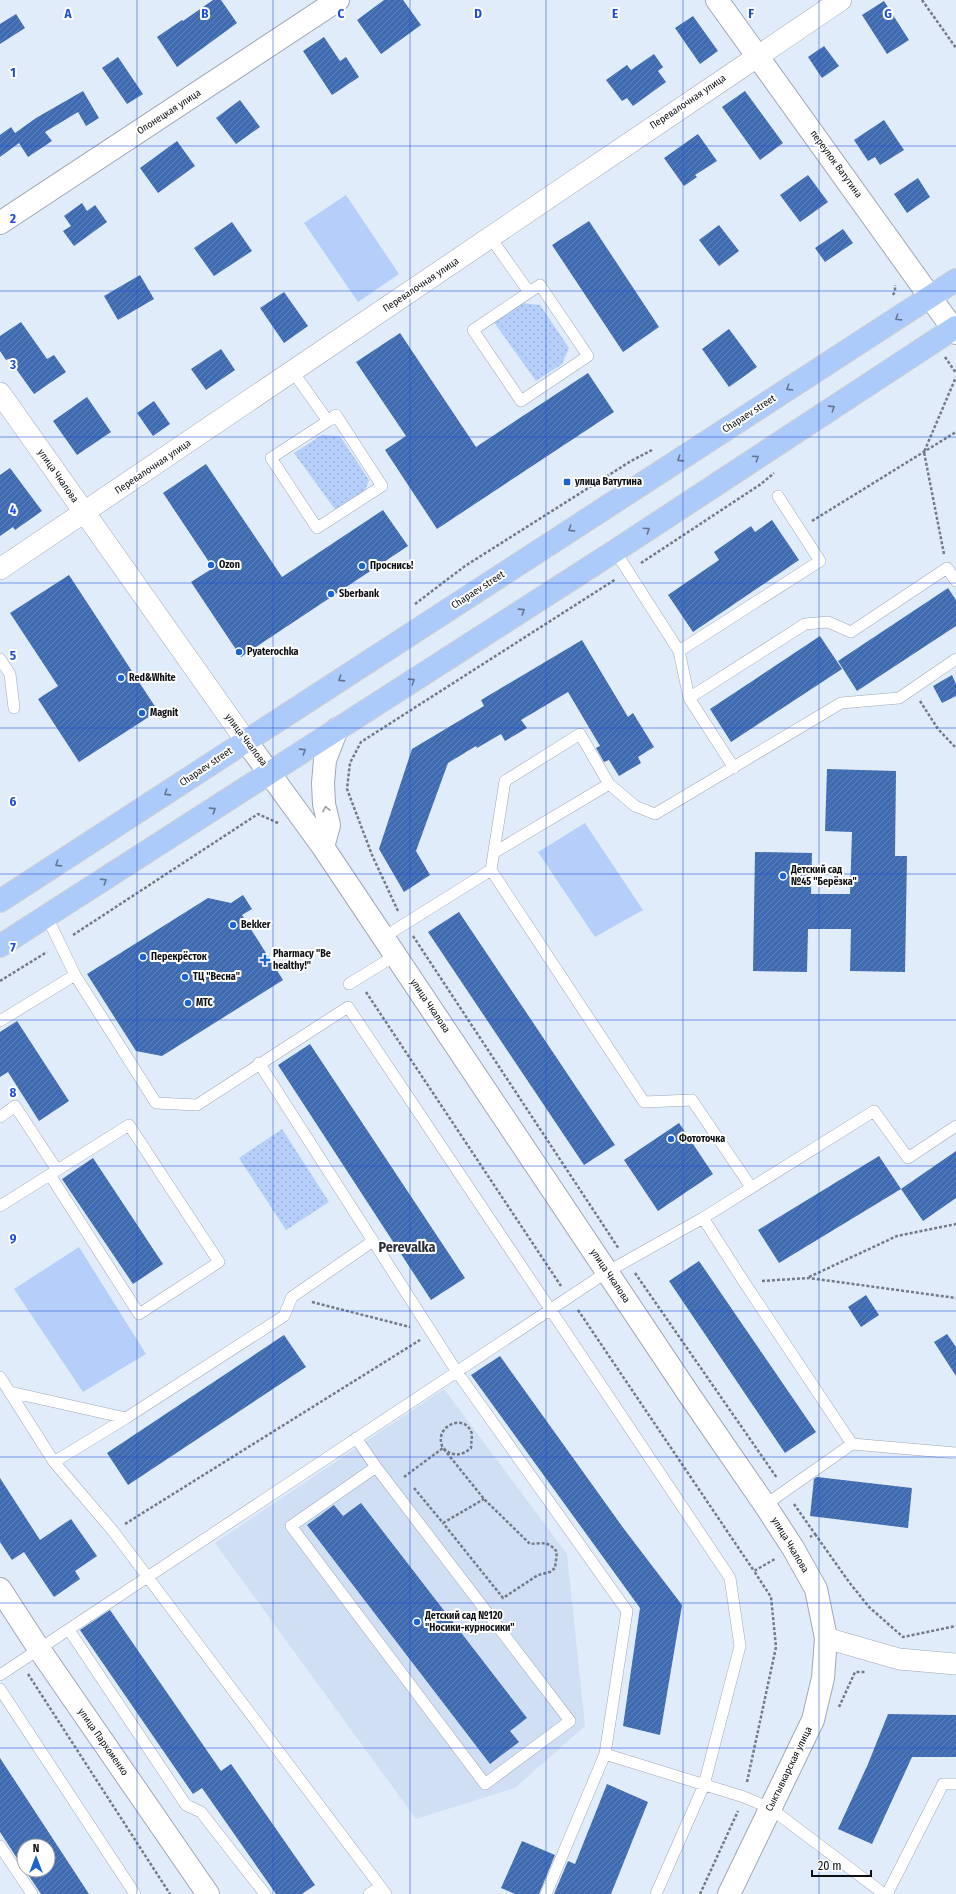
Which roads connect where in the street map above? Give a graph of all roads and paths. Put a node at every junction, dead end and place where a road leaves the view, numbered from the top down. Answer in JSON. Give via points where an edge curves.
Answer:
{"nodes":[{"id":1,"x":338,"y":0,"type":"edge"},
{"id":2,"x":717,"y":0,"type":"edge"},
{"id":3,"x":841,"y":0,"type":"edge"},
{"id":4,"x":922,"y":0,"type":"edge"},
{"id":5,"x":956,"y":48,"type":"edge"},
{"id":6,"x":757,"y":56,"type":"junction"},
{"id":7,"x":0,"y":224,"type":"edge"},
{"id":8,"x":490,"y":238,"type":"junction"},
{"id":9,"x":956,"y":280,"type":"edge"},
{"id":10,"x":530,"y":292,"type":"junction"},
{"id":11,"x":931,"y":297,"type":"junction"},
{"id":12,"x":955,"y":330,"type":"edge"},
{"id":13,"x":945,"y":357,"type":"dead end"},
{"id":14,"x":293,"y":372,"type":"junction"},
{"id":15,"x":956,"y":373,"type":"edge"},
{"id":16,"x":956,"y":377,"type":"edge"},
{"id":17,"x":0,"y":393,"type":"edge"},
{"id":18,"x":328,"y":421,"type":"junction"},
{"id":19,"x":956,"y":432,"type":"edge"},
{"id":20,"x":924,"y":452,"type":"junction"},
{"id":21,"x":778,"y":496,"type":"dead end"},
{"id":22,"x":85,"y":513,"type":"junction"},
{"id":23,"x":799,"y":529,"type":"junction"},
{"id":24,"x":615,"y":551,"type":"junction"},
{"id":25,"x":947,"y":568,"type":"junction"},
{"id":26,"x":0,"y":569,"type":"edge"},
{"id":27,"x":956,"y":581,"type":"edge"},
{"id":28,"x":679,"y":651,"type":"junction"},
{"id":29,"x":0,"y":659,"type":"edge"},
{"id":30,"x":956,"y":659,"type":"edge"},
{"id":31,"x":913,"y":689,"type":"junction"},
{"id":32,"x":689,"y":698,"type":"junction"},
{"id":33,"x":14,"y":708,"type":"dead end"},
{"id":34,"x":337,"y":729,"type":"junction"},
{"id":35,"x":246,"y":741,"type":"junction"},
{"id":36,"x":956,"y":748,"type":"edge"},
{"id":37,"x":734,"y":768,"type":"junction"},
{"id":38,"x":270,"y":772,"type":"junction"},
{"id":39,"x":609,"y":784,"type":"junction"},
{"id":40,"x":347,"y":790,"type":"dead end"},
{"id":41,"x":279,"y":823,"type":"dead end"},
{"id":42,"x":323,"y":847,"type":"junction"},
{"id":43,"x":495,"y":852,"type":"junction"},
{"id":44,"x":491,"y":870,"type":"junction"},
{"id":45,"x":0,"y":901,"type":"edge"},
{"id":46,"x":47,"y":917,"type":"junction"},
{"id":47,"x":405,"y":924,"type":"junction"},
{"id":48,"x":60,"y":944,"type":"junction"},
{"id":49,"x":0,"y":946,"type":"edge"},
{"id":50,"x":390,"y":946,"type":"junction"},
{"id":51,"x":75,"y":975,"type":"junction"},
{"id":52,"x":0,"y":981,"type":"edge"},
{"id":53,"x":353,"y":981,"type":"joint"},
{"id":54,"x":0,"y":1021,"type":"edge"},
{"id":55,"x":259,"y":1064,"type":"junction"},
{"id":56,"x":0,"y":1116,"type":"edge"},
{"id":57,"x":956,"y":1126,"type":"edge"},
{"id":58,"x":54,"y":1172,"type":"junction"},
{"id":59,"x":751,"y":1187,"type":"junction"},
{"id":60,"x":0,"y":1206,"type":"edge"},
{"id":61,"x":703,"y":1218,"type":"junction"},
{"id":62,"x":956,"y":1224,"type":"edge"},
{"id":63,"x":373,"y":1242,"type":"junction"},
{"id":64,"x":626,"y":1260,"type":"junction"},
{"id":65,"x":607,"y":1272,"type":"junction"},
{"id":66,"x":809,"y":1278,"type":"junction"},
{"id":67,"x":744,"y":1282,"type":"junction"},
{"id":68,"x":292,"y":1297,"type":"junction"},
{"id":69,"x":569,"y":1297,"type":"junction"},
{"id":70,"x":956,"y":1298,"type":"edge"},
{"id":71,"x":550,"y":1310,"type":"junction"},
{"id":72,"x":432,"y":1333,"type":"junction"},
{"id":73,"x":457,"y":1372,"type":"junction"},
{"id":74,"x":0,"y":1377,"type":"edge"},
{"id":75,"x":10,"y":1392,"type":"junction"},
{"id":76,"x":126,"y":1418,"type":"junction"},
{"id":77,"x":356,"y":1438,"type":"junction"},
{"id":78,"x":852,"y":1444,"type":"junction"},
{"id":79,"x":443,"y":1448,"type":"junction"},
{"id":80,"x":956,"y":1453,"type":"edge"},
{"id":81,"x":54,"y":1462,"type":"junction"},
{"id":82,"x":376,"y":1467,"type":"junction"},
{"id":83,"x":408,"y":1482,"type":"dead end"},
{"id":84,"x":413,"y":1488,"type":"dead end"},
{"id":85,"x":785,"y":1491,"type":"junction"},
{"id":86,"x":484,"y":1499,"type":"junction"},
{"id":87,"x":765,"y":1505,"type":"junction"},
{"id":88,"x":443,"y":1523,"type":"junction"},
{"id":89,"x":113,"y":1531,"type":"junction"},
{"id":90,"x":815,"y":1534,"type":"junction"},
{"id":91,"x":793,"y":1548,"type":"junction"},
{"id":92,"x":754,"y":1571,"type":"junction"},
{"id":93,"x":147,"y":1578,"type":"junction"},
{"id":94,"x":0,"y":1589,"type":"edge"},
{"id":95,"x":956,"y":1626,"type":"edge"},
{"id":96,"x":69,"y":1630,"type":"junction"},
{"id":97,"x":903,"y":1637,"type":"junction"},
{"id":98,"x":826,"y":1638,"type":"junction"},
{"id":99,"x":39,"y":1649,"type":"junction"},
{"id":100,"x":899,"y":1659,"type":"junction"},
{"id":101,"x":20,"y":1662,"type":"junction"},
{"id":102,"x":956,"y":1664,"type":"edge"},
{"id":103,"x":869,"y":1672,"type":"dead end"},
{"id":104,"x":0,"y":1675,"type":"edge"},
{"id":105,"x":0,"y":1689,"type":"edge"},
{"id":106,"x":836,"y":1714,"type":"dead end"},
{"id":107,"x":605,"y":1754,"type":"junction"},
{"id":108,"x":956,"y":1784,"type":"edge"},
{"id":109,"x":704,"y":1785,"type":"junction"},
{"id":110,"x":744,"y":1797,"type":"junction"},
{"id":111,"x":770,"y":1808,"type":"junction"},
{"id":112,"x":0,"y":1846,"type":"edge"},
{"id":113,"x":383,"y":1890,"type":"edge"},
{"id":114,"x":32,"y":1894,"type":"edge"},
{"id":115,"x":135,"y":1894,"type":"edge"},
{"id":116,"x":170,"y":1894,"type":"edge"},
{"id":117,"x":208,"y":1894,"type":"edge"},
{"id":118,"x":265,"y":1894,"type":"edge"},
{"id":119,"x":369,"y":1894,"type":"edge"},
{"id":120,"x":546,"y":1894,"type":"edge"},
{"id":121,"x":656,"y":1894,"type":"edge"},
{"id":122,"x":700,"y":1894,"type":"edge"},
{"id":123,"x":729,"y":1894,"type":"edge"},
{"id":124,"x":884,"y":1894,"type":"edge"},
{"id":125,"x":887,"y":1894,"type":"edge"}],
"edges":[{"from":1,"to":7,"type":"main road","name":"Олонецкая улица"},
{"from":2,"to":6,"type":"main road","name":"переулок Ватутина"},
{"from":3,"to":6,"type":"street","name":"Перевалочная улица"},
{"from":4,"to":5,"type":"path"},
{"from":6,"to":8,"type":"street","name":"Перевалочная улица"},
{"from":6,"to":11,"type":"main road","name":"переулок Ватутина"},
{"from":8,"to":10,"type":"lane"},
{"from":8,"to":14,"type":"street","name":"Перевалочная улица"},
{"from":9,"to":11,"type":"main road","name":"Chapaev street"},
{"from":10,"to":10,"type":"lane","via":[[473,330],[521,401],[588,356],[540,285]]},
{"from":11,"to":12,"type":"main road","name":"переулок Ватутина"},
{"from":11,"to":35,"type":"main road","name":"Chapaev street","one_way":true},
{"from":24,"to":12,"type":"main road","one_way":true},
{"from":13,"to":15,"type":"path"},
{"from":14,"to":18,"type":"lane"},
{"from":14,"to":22,"type":"street","name":"Перевалочная улица"},
{"from":16,"to":20,"type":"path"},
{"from":17,"to":22,"type":"street","name":"улица Чкалова"},
{"from":18,"to":18,"type":"lane","via":[[271,458],[318,528],[382,486],[336,416]]},
{"from":19,"to":20,"type":"path"},
{"from":20,"to":23,"type":"path"},
{"from":20,"to":25,"type":"path"},
{"from":21,"to":23,"type":"lane"},
{"from":22,"to":26,"type":"street","name":"Перевалочная улица"},
{"from":22,"to":35,"type":"street","name":"улица Чкалова"},
{"from":23,"to":28,"type":"lane","via":[[820,561]]},
{"from":24,"to":28,"type":"lane"},
{"from":34,"to":24,"type":"main road","one_way":true},
{"from":25,"to":27,"type":"lane"},
{"from":25,"to":32,"type":"lane","via":[[851,632],[828,622],[804,624]]},
{"from":28,"to":32,"type":"lane"},
{"from":29,"to":33,"type":"lane","via":[[10,674]]},
{"from":30,"to":31,"type":"lane"},
{"from":31,"to":36,"type":"path","via":[[938,729]]},
{"from":31,"to":37,"type":"lane","via":[[899,698],[841,703]]},
{"from":32,"to":37,"type":"lane"},
{"from":38,"to":34,"type":"main road","one_way":true},
{"from":42,"to":34,"type":"main road","one_way":true,"via":[[329,824],[324,804],[325,760]]},
{"from":35,"to":38,"type":"main road","name":"улица Чкалова"},
{"from":35,"to":45,"type":"main road","name":"Chapaev street","one_way":true},
{"from":37,"to":39,"type":"lane","via":[[655,814],[635,806]]},
{"from":38,"to":42,"type":"main road","name":"улица Чкалова"},
{"from":46,"to":38,"type":"main road","one_way":true},
{"from":39,"to":43,"type":"lane"},
{"from":39,"to":43,"type":"lane","via":[[580,734],[505,781]]},
{"from":40,"to":47,"type":"path","via":[[372,855]]},
{"from":41,"to":48,"type":"path","via":[[258,814]]},
{"from":42,"to":50,"type":"main road","name":"улица Чкалова"},
{"from":43,"to":44,"type":"lane"},
{"from":44,"to":47,"type":"lane"},
{"from":44,"to":59,"type":"lane","via":[[644,1102],[692,1100]]},
{"from":46,"to":48,"type":"lane"},
{"from":46,"to":49,"type":"main road"},
{"from":47,"to":50,"type":"lane"},
{"from":47,"to":64,"type":"path"},
{"from":48,"to":51,"type":"lane"},
{"from":48,"to":52,"type":"path"},
{"from":50,"to":53,"type":"lane"},
{"from":50,"to":65,"type":"main road","name":"улица Чкалова"},
{"from":51,"to":54,"type":"lane"},
{"from":51,"to":55,"type":"lane","via":[[156,1104],[197,1105]]},
{"from":53,"to":69,"type":"path"},
{"from":55,"to":63,"type":"lane"},
{"from":55,"to":71,"type":"lane","via":[[348,1007]]},
{"from":56,"to":58,"type":"lane","via":[[15,1106]]},
{"from":57,"to":59,"type":"lane","via":[[908,1158],[874,1111]]},
{"from":58,"to":58,"type":"lane","via":[[129,1125],[219,1262],[139,1314]]},
{"from":58,"to":60,"type":"lane"},
{"from":59,"to":61,"type":"lane"},
{"from":61,"to":64,"type":"lane"},
{"from":61,"to":67,"type":"lane"},
{"from":62,"to":66,"type":"path","via":[[897,1236]]},
{"from":63,"to":68,"type":"lane"},
{"from":63,"to":72,"type":"lane"},
{"from":64,"to":65,"type":"lane"},
{"from":64,"to":85,"type":"path"},
{"from":65,"to":69,"type":"lane"},
{"from":65,"to":87,"type":"main road","name":"улица Чкалова"},
{"from":66,"to":67,"type":"path"},
{"from":66,"to":70,"type":"path"},
{"from":67,"to":78,"type":"lane"},
{"from":68,"to":72,"type":"path"},
{"from":68,"to":76,"type":"lane","via":[[284,1316]]},
{"from":69,"to":71,"type":"lane"},
{"from":69,"to":92,"type":"path"},
{"from":71,"to":73,"type":"lane"},
{"from":71,"to":109,"type":"lane","via":[[730,1578],[740,1646]]},
{"from":72,"to":73,"type":"lane"},
{"from":72,"to":89,"type":"path"},
{"from":73,"to":77,"type":"lane"},
{"from":73,"to":107,"type":"lane","via":[[626,1611]]},
{"from":74,"to":75,"type":"lane"},
{"from":75,"to":76,"type":"lane"},
{"from":75,"to":81,"type":"lane"},
{"from":76,"to":81,"type":"lane"},
{"from":77,"to":82,"type":"lane"},
{"from":77,"to":93,"type":"lane"},
{"from":78,"to":80,"type":"lane"},
{"from":78,"to":85,"type":"lane"},
{"from":79,"to":79,"type":"path","via":[[448,1453],[456,1455],[467,1452],[472,1443],[471,1431],[459,1422],[447,1426],[441,1434]]},
{"from":79,"to":83,"type":"path","via":[[404,1476]]},
{"from":79,"to":86,"type":"path"},
{"from":81,"to":89,"type":"lane"},
{"from":82,"to":82,"type":"lane","via":[[570,1721],[485,1784],[291,1526]]},
{"from":84,"to":88,"type":"path"},
{"from":85,"to":87,"type":"lane"},
{"from":85,"to":90,"type":"path"},
{"from":86,"to":88,"type":"path"},
{"from":86,"to":88,"type":"path","via":[[530,1544],[551,1544],[557,1552],[555,1568],[538,1575],[503,1598]]},
{"from":87,"to":91,"type":"main road","name":"улица Чкалова"},
{"from":89,"to":93,"type":"lane"},
{"from":90,"to":91,"type":"path"},
{"from":90,"to":97,"type":"path","via":[[869,1607]]},
{"from":91,"to":92,"type":"path"},
{"from":91,"to":98,"type":"main road","name":"улица Чкалова","via":[[816,1589]]},
{"from":92,"to":110,"type":"path","via":[[770,1597],[776,1647]]},
{"from":93,"to":96,"type":"lane"},
{"from":93,"to":113,"type":"lane"},
{"from":94,"to":99,"type":"main road","name":"улица Пархоменко"},
{"from":95,"to":97,"type":"path"},
{"from":96,"to":99,"type":"lane"},
{"from":96,"to":118,"type":"lane","via":[[186,1805],[201,1812]]},
{"from":97,"to":100,"type":"path"},
{"from":98,"to":100,"type":"street"},
{"from":98,"to":111,"type":"main road","name":"Сыктывкарская улица","via":[[823,1678],[813,1720]]},
{"from":99,"to":101,"type":"lane"},
{"from":99,"to":117,"type":"main road","name":"улица Пархоменко"},
{"from":100,"to":102,"type":"street"},
{"from":101,"to":104,"type":"lane"},
{"from":101,"to":116,"type":"path"},
{"from":103,"to":106,"type":"path","via":[[855,1672]]},
{"from":105,"to":115,"type":"lane"},
{"from":107,"to":109,"type":"lane"},
{"from":107,"to":120,"type":"lane"},
{"from":108,"to":125,"type":"lane","via":[[943,1784]]},
{"from":109,"to":110,"type":"lane"},
{"from":109,"to":121,"type":"lane"},
{"from":110,"to":111,"type":"lane"},
{"from":110,"to":122,"type":"path"},
{"from":111,"to":123,"type":"main road","name":"Сыктывкарская улица"},
{"from":111,"to":124,"type":"lane"},
{"from":112,"to":114,"type":"lane"},
{"from":113,"to":119,"type":"lane"}]}
